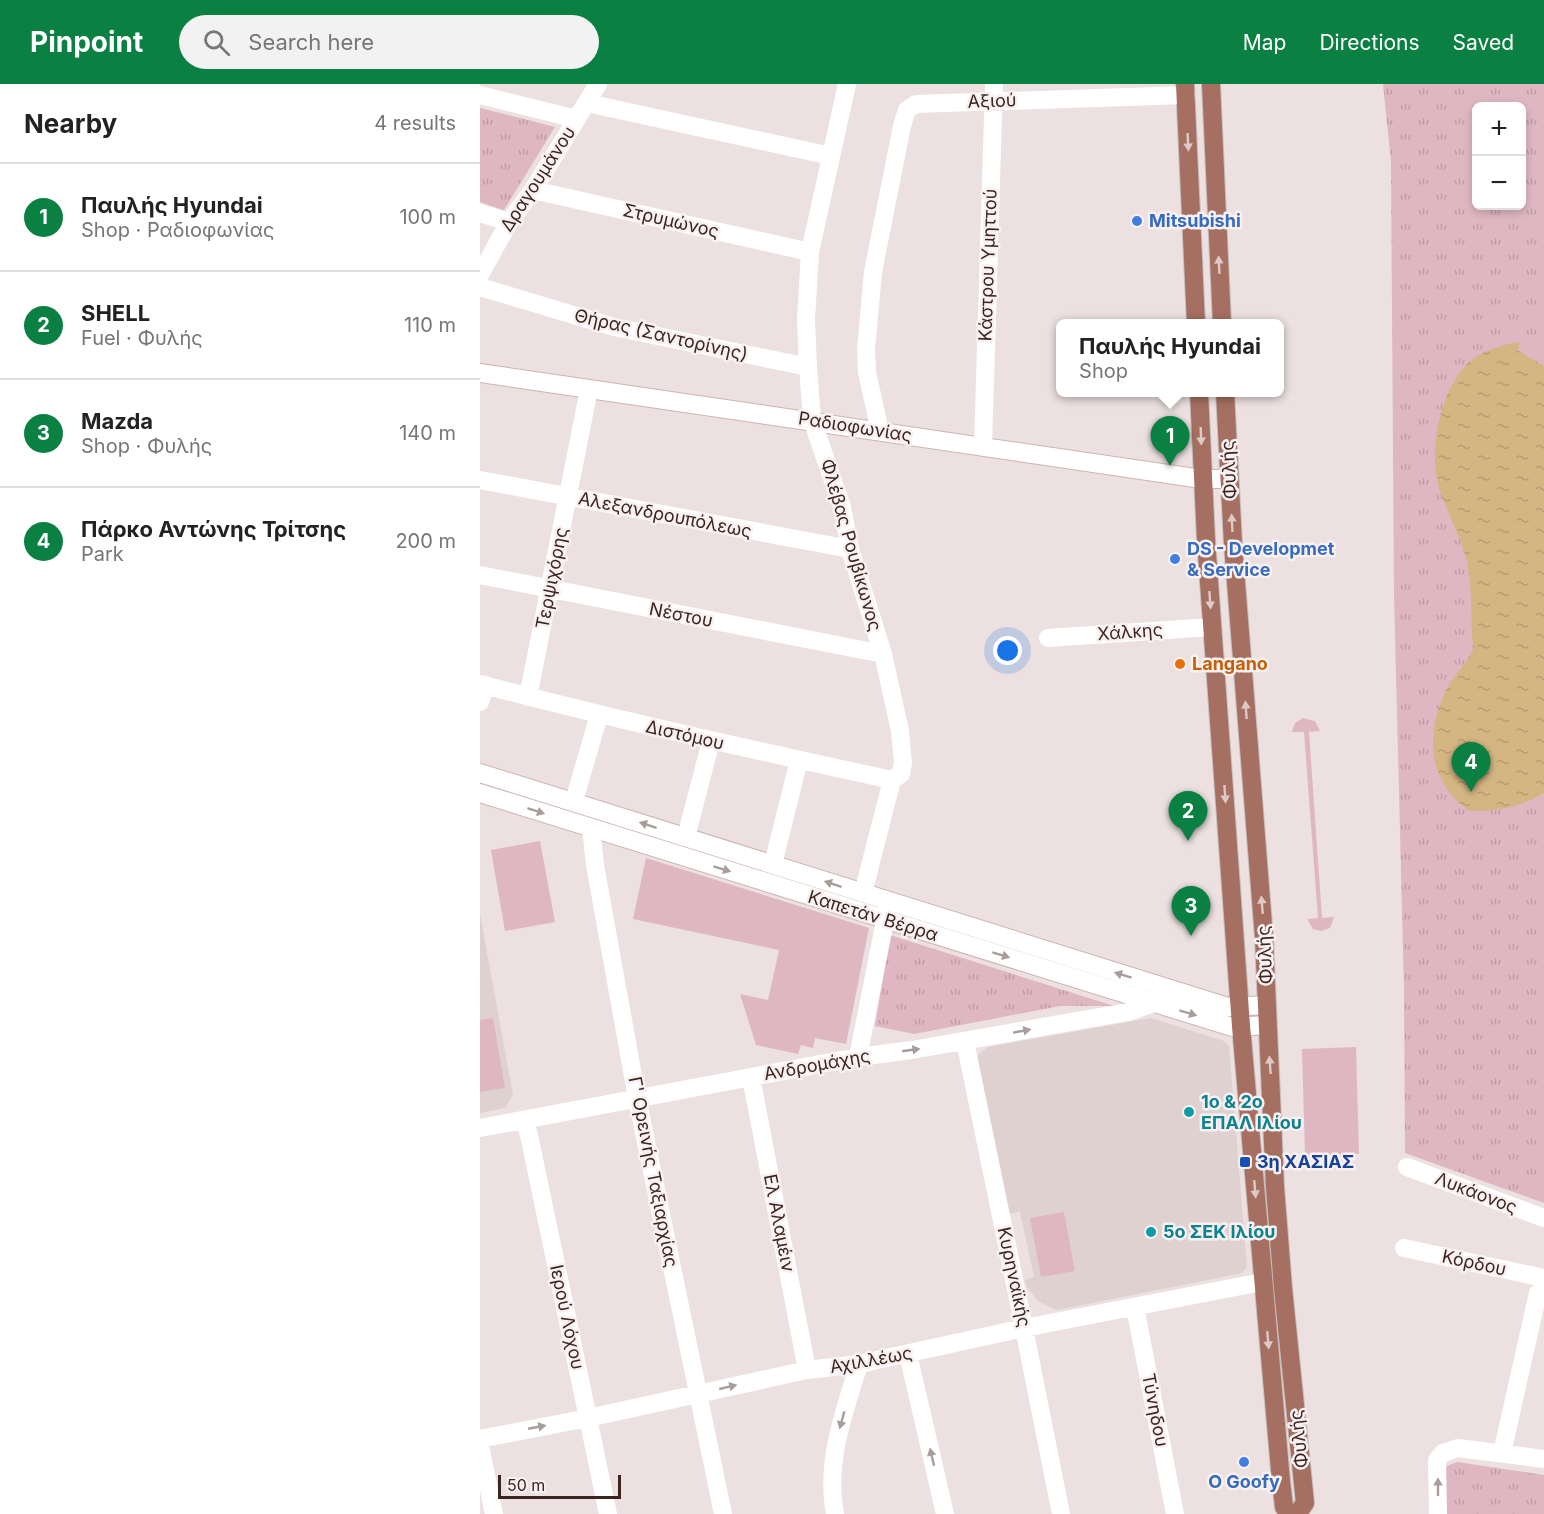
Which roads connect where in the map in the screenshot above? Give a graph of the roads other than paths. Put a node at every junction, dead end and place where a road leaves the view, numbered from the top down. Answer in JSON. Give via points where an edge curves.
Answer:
{"nodes":[{"id":1,"x":598,"y":84,"type":"edge"},
{"id":2,"x":847,"y":84,"type":"edge"},
{"id":3,"x":1211,"y":84,"type":"edge"},
{"id":4,"x":1186,"y":89,"type":"edge"},
{"id":5,"x":994,"y":92,"type":"edge"},
{"id":6,"x":480,"y":95,"type":"edge"},
{"id":7,"x":587,"y":103,"type":"junction"},
{"id":8,"x":577,"y":119,"type":"junction"},
{"id":9,"x":831,"y":156,"type":"junction"},
{"id":10,"x":533,"y":190,"type":"junction"},
{"id":11,"x":480,"y":213,"type":"edge"},
{"id":12,"x":509,"y":222,"type":"junction"},
{"id":13,"x":810,"y":252,"type":"junction"},
{"id":14,"x":480,"y":275,"type":"edge"},
{"id":15,"x":480,"y":287,"type":"edge"},
{"id":16,"x":1196,"y":319,"type":"edge"},
{"id":17,"x":1222,"y":319,"type":"edge"},
{"id":18,"x":808,"y":368,"type":"junction"},
{"id":19,"x":480,"y":373,"type":"edge"},
{"id":20,"x":589,"y":389,"type":"junction"},
{"id":21,"x":1199,"y":397,"type":"edge"},
{"id":22,"x":1225,"y":397,"type":"edge"},
{"id":23,"x":812,"y":420,"type":"junction"},
{"id":24,"x":879,"y":431,"type":"junction"},
{"id":25,"x":982,"y":446,"type":"junction"},
{"id":26,"x":1202,"y":479,"type":"junction"},
{"id":27,"x":1229,"y":479,"type":"junction"},
{"id":28,"x":480,"y":480,"type":"edge"},
{"id":29,"x":568,"y":497,"type":"junction"},
{"id":30,"x":850,"y":549,"type":"junction"},
{"id":31,"x":480,"y":575,"type":"edge"},
{"id":32,"x":549,"y":589,"type":"junction"},
{"id":33,"x":1212,"y":627,"type":"junction"},
{"id":34,"x":1048,"y":638,"type":"dead end"},
{"id":35,"x":883,"y":654,"type":"junction"},
{"id":36,"x":482,"y":690,"type":"edge"},
{"id":37,"x":528,"y":697,"type":"junction"},
{"id":38,"x":599,"y":715,"type":"junction"},
{"id":39,"x":711,"y":741,"type":"junction"},
{"id":40,"x":799,"y":760,"type":"junction"},
{"id":41,"x":480,"y":774,"type":"edge"},
{"id":42,"x":892,"y":780,"type":"junction"},
{"id":43,"x":480,"y":793,"type":"edge"},
{"id":44,"x":574,"y":801,"type":"junction"},
{"id":45,"x":591,"y":828,"type":"junction"},
{"id":46,"x":686,"y":837,"type":"junction"},
{"id":47,"x":773,"y":864,"type":"junction"},
{"id":48,"x":863,"y":893,"type":"junction"},
{"id":49,"x":889,"y":901,"type":"junction"},
{"id":50,"x":908,"y":918,"type":"junction"},
{"id":51,"x":885,"y":920,"type":"junction"},
{"id":52,"x":948,"y":929,"type":"junction"},
{"id":53,"x":1154,"y":1003,"type":"junction"},
{"id":54,"x":1267,"y":1005,"type":"junction"},
{"id":55,"x":1240,"y":1007,"type":"junction"},
{"id":56,"x":1268,"y":1025,"type":"junction"},
{"id":57,"x":1241,"y":1026,"type":"junction"},
{"id":58,"x":965,"y":1041,"type":"junction"},
{"id":59,"x":858,"y":1057,"type":"junction"},
{"id":60,"x":751,"y":1077,"type":"junction"},
{"id":61,"x":637,"y":1098,"type":"junction"},
{"id":62,"x":524,"y":1120,"type":"junction"},
{"id":63,"x":480,"y":1128,"type":"edge"},
{"id":64,"x":1407,"y":1167,"type":"dead end"},
{"id":65,"x":1544,"y":1218,"type":"edge"},
{"id":66,"x":1404,"y":1248,"type":"dead end"},
{"id":67,"x":1544,"y":1278,"type":"edge"},
{"id":68,"x":1262,"y":1281,"type":"junction"},
{"id":69,"x":1544,"y":1293,"type":"edge"},
{"id":70,"x":1135,"y":1307,"type":"junction"},
{"id":71,"x":1024,"y":1328,"type":"junction"},
{"id":72,"x":1536,"y":1341,"type":"edge"},
{"id":73,"x":908,"y":1354,"type":"junction"},
{"id":74,"x":859,"y":1364,"type":"junction"},
{"id":75,"x":807,"y":1370,"type":"junction"},
{"id":76,"x":698,"y":1394,"type":"junction"},
{"id":77,"x":588,"y":1418,"type":"junction"},
{"id":78,"x":480,"y":1438,"type":"edge"},
{"id":79,"x":480,"y":1446,"type":"edge"},
{"id":80,"x":1502,"y":1453,"type":"junction"},
{"id":81,"x":1544,"y":1459,"type":"edge"},
{"id":82,"x":494,"y":1514,"type":"edge"},
{"id":83,"x":608,"y":1514,"type":"edge"},
{"id":84,"x":723,"y":1514,"type":"edge"},
{"id":85,"x":835,"y":1514,"type":"edge"},
{"id":86,"x":945,"y":1514,"type":"edge"},
{"id":87,"x":1061,"y":1514,"type":"edge"},
{"id":88,"x":1175,"y":1514,"type":"edge"},
{"id":89,"x":1290,"y":1514,"type":"edge"},
{"id":90,"x":1297,"y":1514,"type":"edge"},
{"id":91,"x":1438,"y":1514,"type":"edge"}],
"edges":[{"from":1,"to":7,"type":"street","name":"Δραγουμάνου"},
{"from":2,"to":9,"type":"street","name":"Φλέβας Ρουβίκωνος"},
{"from":17,"to":3,"type":"main road","one_way":true},
{"from":4,"to":5,"type":"street","name":"Αξιού"},
{"from":4,"to":16,"type":"main road","one_way":true},
{"from":5,"to":24,"type":"street","name":"Αξιού","via":[[916,104],[907,110],[873,272],[867,329],[867,372]]},
{"from":5,"to":25,"type":"street","name":"Κάστρου Υμηττού"},
{"from":6,"to":8,"type":"street"},
{"from":7,"to":8,"type":"street","name":"Δραγουμάνου"},
{"from":7,"to":9,"type":"street"},
{"from":8,"to":10,"type":"street","name":"Δραγουμάνου"},
{"from":9,"to":13,"type":"street","name":"Φλέβας Ρουβίκωνος"},
{"from":10,"to":12,"type":"street","name":"Δραγουμάνου"},
{"from":10,"to":13,"type":"street","name":"Στρυμώνος"},
{"from":11,"to":12,"type":"street"},
{"from":12,"to":14,"type":"street","name":"Δραγουμάνου"},
{"from":13,"to":18,"type":"street","name":"Φλέβας Ρουβίκωνος"},
{"from":15,"to":18,"type":"street","name":"Θήρας (Σαντορίνης)","via":[[614,327]]},
{"from":18,"to":23,"type":"street","name":"Φλέβας Ρουβίκωνος"},
{"from":19,"to":20,"type":"street","name":"Ραδιοφωνίας"},
{"from":20,"to":23,"type":"street","name":"Ραδιοφωνίας"},
{"from":20,"to":29,"type":"street","name":"Τερψιχόρης"},
{"from":21,"to":26,"type":"main road","name":"Φυλής","one_way":true},
{"from":22,"to":27,"type":"main road","name":"Φυλής"},
{"from":23,"to":24,"type":"street","name":"Ραδιοφωνίας"},
{"from":23,"to":30,"type":"street","name":"Φλέβας Ρουβίκωνος","via":[[842,507]]},
{"from":24,"to":25,"type":"street","name":"Ραδιοφωνίας"},
{"from":25,"to":26,"type":"street","name":"Ραδιοφωνίας"},
{"from":26,"to":27,"type":"street","name":"Ραδιοφωνίας"},
{"from":26,"to":33,"type":"main road","name":"Φυλής","one_way":true},
{"from":54,"to":27,"type":"main road","name":"Φυλής","one_way":true},
{"from":28,"to":29,"type":"street","name":"Αλεξανδρουπόλεως"},
{"from":29,"to":30,"type":"street","name":"Αλεξανδρουπόλεως"},
{"from":29,"to":32,"type":"street","name":"Τερψιχόρης"},
{"from":30,"to":35,"type":"street","name":"Φλέβας Ρουβίκωνος"},
{"from":31,"to":32,"type":"street","name":"Νέστου"},
{"from":32,"to":35,"type":"street","name":"Νέστου"},
{"from":32,"to":37,"type":"street","name":"Τερψιχόρης"},
{"from":33,"to":34,"type":"street","name":"Χάλκης"},
{"from":33,"to":55,"type":"main road","name":"Φυλής","one_way":true},
{"from":35,"to":42,"type":"street","name":"Φλέβας Ρουβίκωνος","via":[[903,763],[901,774]]},
{"from":36,"to":37,"type":"street","name":"Διστόμου"},
{"from":37,"to":38,"type":"street","name":"Διστόμου"},
{"from":38,"to":39,"type":"street","name":"Διστόμου"},
{"from":38,"to":44,"type":"street"},
{"from":39,"to":40,"type":"street","name":"Διστόμου"},
{"from":39,"to":46,"type":"street"},
{"from":40,"to":42,"type":"street","name":"Διστόμου"},
{"from":40,"to":47,"type":"street"},
{"from":41,"to":44,"type":"street","name":"Καπετάν Βέρρα"},
{"from":42,"to":48,"type":"street","name":"Φλέβας Ρουβίκωνος"},
{"from":43,"to":45,"type":"street","name":"Καπετάν Βέρρα","one_way":true},
{"from":46,"to":44,"type":"street","name":"Καπετάν Βέρρα","one_way":true},
{"from":45,"to":51,"type":"street","name":"Καπετάν Βέρρα","one_way":true},
{"from":45,"to":61,"type":"street","name":"Γ' Ορεινής Ταξιαρχίας"},
{"from":46,"to":47,"type":"street","name":"Καπετάν Βέρρα"},
{"from":48,"to":47,"type":"street","name":"Καπετάν Βέρρα","one_way":true},
{"from":48,"to":49,"type":"street","name":"Καπετάν Βέρρα"},
{"from":49,"to":50,"type":"street","name":"Καπετάν Βέρρα"},
{"from":49,"to":51,"type":"street"},
{"from":50,"to":51,"type":"street","name":"Καπετάν Βέρρα"},
{"from":50,"to":52,"type":"street","name":"Καπετάν Βέρρα"},
{"from":51,"to":59,"type":"street"},
{"from":52,"to":53,"type":"street","name":"Καπετάν Βέρρα","one_way":true},
{"from":55,"to":52,"type":"street","name":"Καπετάν Βέρρα","one_way":true,"via":[[1228,1007]]},
{"from":53,"to":57,"type":"street","name":"Καπετάν Βέρρα","one_way":true,"via":[[1232,1027]]},
{"from":58,"to":53,"type":"street","name":"Ανδρομάχης","one_way":true,"via":[[1128,1012]]},
{"from":54,"to":55,"type":"street","name":"Καπετάν Βέρρα"},
{"from":54,"to":56,"type":"main road","name":"Φυλής"},
{"from":55,"to":57,"type":"main road","name":"Φυλής"},
{"from":56,"to":57,"type":"street","name":"Καπετάν Βέρρα"},
{"from":90,"to":56,"type":"main road","name":"Φυλής","one_way":true,"via":[[1305,1503],[1281,1254]]},
{"from":57,"to":68,"type":"main road","name":"Φυλής","one_way":true},
{"from":59,"to":58,"type":"street","name":"Ανδρομάχης","one_way":true},
{"from":58,"to":71,"type":"street","name":"Κυρηναϊκής"},
{"from":59,"to":60,"type":"street","name":"Ανδρομάχης"},
{"from":60,"to":61,"type":"street","name":"Ανδρομάχης"},
{"from":60,"to":75,"type":"street","name":"Ελ Αλαμέιν"},
{"from":61,"to":62,"type":"street","name":"Ανδρομάχης"},
{"from":61,"to":76,"type":"street","name":"Γ' Ορεινής Ταξιαρχίας"},
{"from":62,"to":63,"type":"street","name":"Ανδρομάχης"},
{"from":62,"to":77,"type":"street","name":"Ιερού Λόχου"},
{"from":64,"to":65,"type":"street","name":"Λυκάονος"},
{"from":66,"to":67,"type":"street","name":"Κόρδου"},
{"from":68,"to":70,"type":"street","name":"Αχιλλέως"},
{"from":68,"to":89,"type":"main road","name":"Φυλής","one_way":true,"via":[[1284,1507]]},
{"from":69,"to":72,"type":"street","via":[[1539,1293]]},
{"from":70,"to":71,"type":"street","name":"Αχιλλέως"},
{"from":70,"to":88,"type":"street","name":"Τύνηδου"},
{"from":71,"to":73,"type":"street","name":"Αχιλλέως"},
{"from":71,"to":87,"type":"street","name":"Κυρηναϊκής"},
{"from":72,"to":80,"type":"street"},
{"from":73,"to":74,"type":"street","name":"Αχιλλέως"},
{"from":86,"to":73,"type":"street","one_way":true},
{"from":74,"to":75,"type":"street","name":"Αχιλλέως"},
{"from":74,"to":85,"type":"street","one_way":true,"via":[[840,1424],[833,1464]]},
{"from":76,"to":75,"type":"street","name":"Αχιλλέως","one_way":true},
{"from":76,"to":77,"type":"street","name":"Αχιλλέως"},
{"from":76,"to":84,"type":"street","name":"Γ' Ορεινής Ταξιαρχίας"},
{"from":78,"to":77,"type":"street","name":"Αχιλλέως","one_way":true},
{"from":77,"to":83,"type":"street","name":"Ιερού Λόχου"},
{"from":79,"to":82,"type":"street"},
{"from":80,"to":81,"type":"street"},
{"from":91,"to":80,"type":"street","one_way":true,"via":[[1437,1460],[1443,1453],[1458,1448]]}]}
